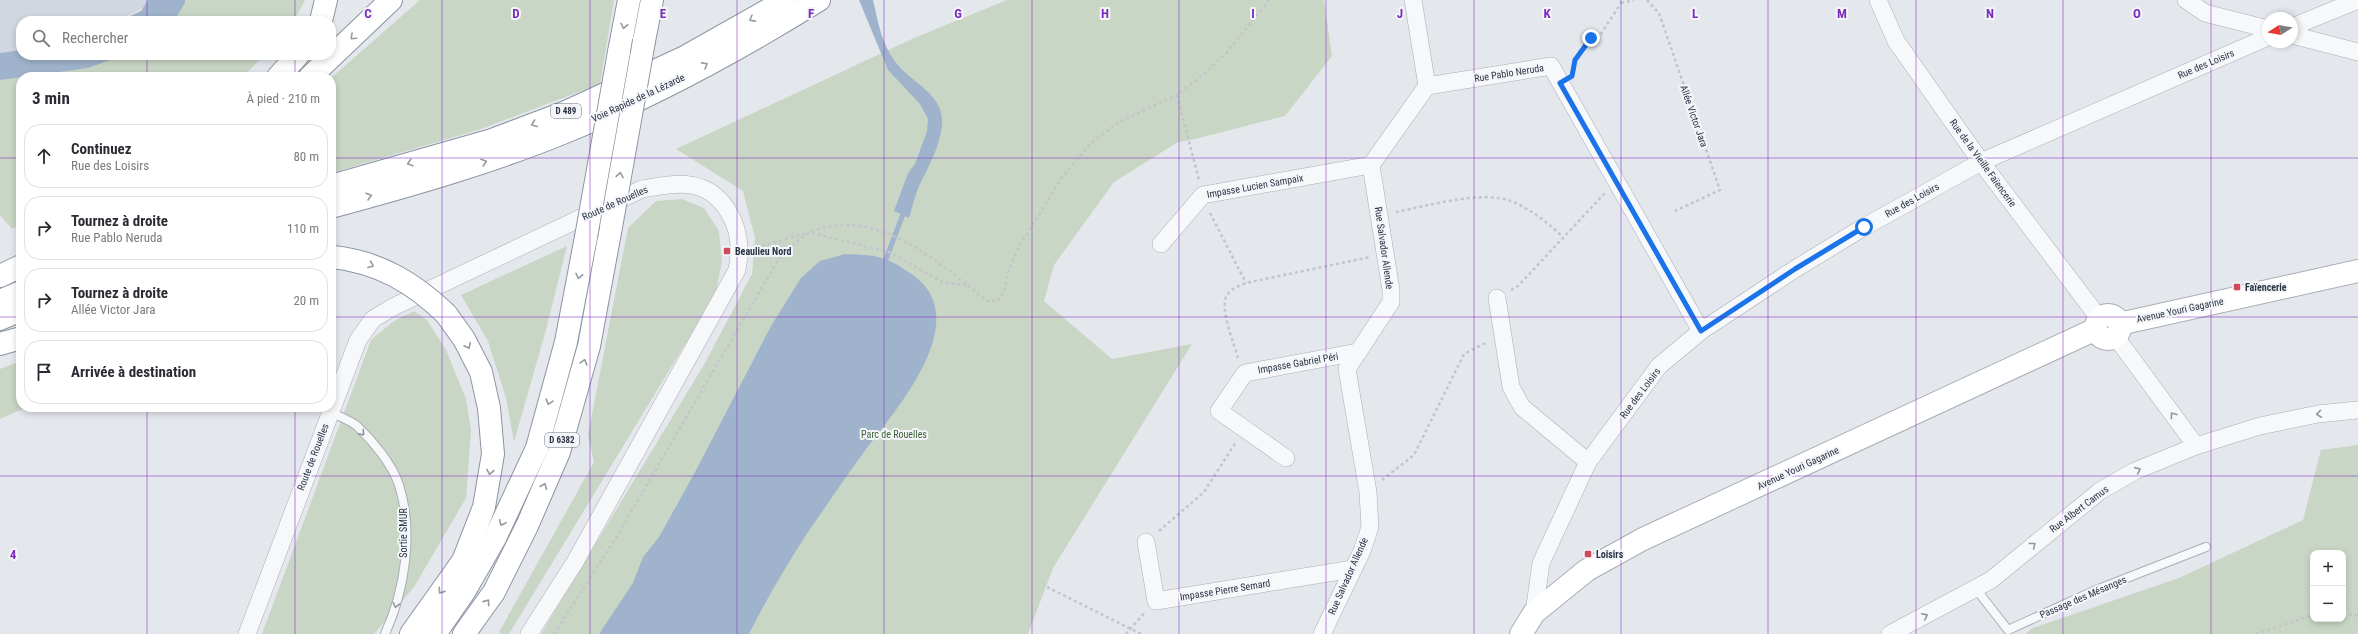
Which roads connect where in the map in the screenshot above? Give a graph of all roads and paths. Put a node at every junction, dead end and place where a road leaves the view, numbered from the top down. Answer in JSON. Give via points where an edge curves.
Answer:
{"nodes":[{"id":1,"x":326,"y":0,"type":"edge"},
{"id":2,"x":391,"y":0,"type":"edge"},
{"id":3,"x":629,"y":0,"type":"edge"},
{"id":4,"x":652,"y":0,"type":"edge"},
{"id":5,"x":786,"y":0,"type":"edge"},
{"id":6,"x":819,"y":0,"type":"edge"},
{"id":7,"x":1270,"y":0,"type":"edge"},
{"id":8,"x":1413,"y":0,"type":"edge"},
{"id":9,"x":1634,"y":0,"type":"edge"},
{"id":10,"x":1647,"y":0,"type":"edge"},
{"id":11,"x":1878,"y":0,"type":"edge"},
{"id":12,"x":2186,"y":0,"type":"edge"},
{"id":13,"x":2358,"y":0,"type":"edge"},
{"id":14,"x":1621,"y":1,"type":"edge"},
{"id":15,"x":322,"y":16,"type":"edge"},
{"id":16,"x":2298,"y":25,"type":"edge"},
{"id":17,"x":2262,"y":27,"type":"edge"},
{"id":18,"x":2298,"y":37,"type":"edge"},
{"id":19,"x":2262,"y":40,"type":"edge"},
{"id":20,"x":336,"y":52,"type":"edge"},
{"id":21,"x":2358,"y":52,"type":"edge"},
{"id":22,"x":293,"y":60,"type":"edge"},
{"id":23,"x":328,"y":60,"type":"edge"},
{"id":24,"x":283,"y":72,"type":"edge"},
{"id":25,"x":315,"y":72,"type":"edge"},
{"id":26,"x":1560,"y":83,"type":"junction"},
{"id":27,"x":1427,"y":86,"type":"junction"},
{"id":28,"x":1177,"y":95,"type":"junction"},
{"id":29,"x":1981,"y":162,"type":"junction"},
{"id":30,"x":1371,"y":165,"type":"junction"},
{"id":31,"x":1616,"y":181,"type":"junction"},
{"id":32,"x":336,"y":185,"type":"edge"},
{"id":33,"x":1203,"y":195,"type":"junction"},
{"id":34,"x":336,"y":206,"type":"edge"},
{"id":35,"x":1675,"y":211,"type":"dead end"},
{"id":36,"x":1380,"y":215,"type":"junction"},
{"id":37,"x":811,"y":232,"type":"junction"},
{"id":38,"x":1563,"y":237,"type":"junction"},
{"id":39,"x":1161,"y":244,"type":"dead end"},
{"id":40,"x":740,"y":251,"type":"junction"},
{"id":41,"x":1385,"y":254,"type":"junction"},
{"id":42,"x":336,"y":258,"type":"edge"},
{"id":43,"x":16,"y":268,"type":"edge"},
{"id":44,"x":2358,"y":271,"type":"edge"},
{"id":45,"x":0,"y":276,"type":"edge"},
{"id":46,"x":1246,"y":283,"type":"junction"},
{"id":47,"x":969,"y":286,"type":"junction"},
{"id":48,"x":16,"y":294,"type":"edge"},
{"id":49,"x":1497,"y":298,"type":"joint"},
{"id":50,"x":0,"y":300,"type":"edge"},
{"id":51,"x":16,"y":312,"type":"edge"},
{"id":52,"x":0,"y":319,"type":"edge"},
{"id":53,"x":2107,"y":327,"type":"junction"},
{"id":54,"x":1701,"y":331,"type":"junction"},
{"id":55,"x":1502,"y":334,"type":"junction"},
{"id":56,"x":16,"y":339,"type":"edge"},
{"id":57,"x":0,"y":344,"type":"edge"},
{"id":58,"x":1358,"y":352,"type":"junction"},
{"id":59,"x":1245,"y":373,"type":"junction"},
{"id":60,"x":336,"y":397,"type":"edge"},
{"id":61,"x":2358,"y":410,"type":"edge"},
{"id":62,"x":330,"y":412,"type":"joint"},
{"id":63,"x":1245,"y":429,"type":"junction"},
{"id":64,"x":2196,"y":446,"type":"junction"},
{"id":65,"x":1286,"y":458,"type":"dead end"},
{"id":66,"x":1588,"y":462,"type":"junction"},
{"id":67,"x":1368,"y":492,"type":"junction"},
{"id":68,"x":1146,"y":542,"type":"joint"},
{"id":69,"x":2206,"y":547,"type":"dead end"},
{"id":70,"x":1353,"y":570,"type":"junction"},
{"id":71,"x":1047,"y":587,"type":"dead end"},
{"id":72,"x":1976,"y":589,"type":"junction"},
{"id":73,"x":1156,"y":601,"type":"junction"},
{"id":74,"x":1534,"y":612,"type":"junction"},
{"id":75,"x":2346,"y":614,"type":"edge"},
{"id":76,"x":2358,"y":615,"type":"edge"},
{"id":77,"x":2310,"y":616,"type":"edge"},
{"id":78,"x":1130,"y":628,"type":"junction"},
{"id":79,"x":247,"y":634,"type":"edge"},
{"id":80,"x":385,"y":634,"type":"edge"},
{"id":81,"x":411,"y":634,"type":"edge"},
{"id":82,"x":435,"y":634,"type":"edge"},
{"id":83,"x":464,"y":634,"type":"edge"},
{"id":84,"x":529,"y":634,"type":"edge"},
{"id":85,"x":554,"y":634,"type":"edge"},
{"id":86,"x":1126,"y":634,"type":"edge"},
{"id":87,"x":1141,"y":634,"type":"edge"},
{"id":88,"x":1322,"y":634,"type":"edge"},
{"id":89,"x":1521,"y":634,"type":"edge"},
{"id":90,"x":1890,"y":634,"type":"edge"},
{"id":91,"x":2256,"y":634,"type":"edge"}],
"edges":[{"from":1,"to":15,"type":"main road"},
{"from":2,"to":20,"type":"main road","one_way":true},
{"from":3,"to":82,"type":"main road","number":"D 6382","one_way":true,"bridge":true,"via":[[566,342],[537,448],[495,538],[464,592]]},
{"from":83,"to":4,"type":"main road","number":"D 6382","one_way":true,"bridge":true,"via":[[494,592],[527,526],[559,452],[589,346]]},
{"from":5,"to":32,"type":"main road","name":"Voie Rapide de la Lézarde","number":"D 489","one_way":true,"via":[[683,58],[566,112],[492,140]]},
{"from":34,"to":6,"type":"main road","name":"Voie Rapide de la Lézarde","number":"D 489","one_way":true,"via":[[485,162],[570,130],[685,76]]},
{"from":7,"to":28,"type":"path","via":[[1228,51]]},
{"from":8,"to":27,"type":"street"},
{"from":9,"to":14,"type":"path"},
{"from":10,"to":35,"type":"path","name":"Allée Victor Jara","via":[[1659,13],[1720,190]]},
{"from":11,"to":29,"type":"street","name":"Rue de la Vieille Faïencerie","via":[[1896,41]]},
{"from":12,"to":17,"type":"street","via":[[2205,13]]},
{"from":13,"to":16,"type":"street"},
{"from":14,"to":26,"type":"path","via":[[1599,37],[1591,38],[1575,60],[1572,76]]},
{"from":18,"to":21,"type":"street"},
{"from":19,"to":29,"type":"street","name":"Rue des Loisirs"},
{"from":22,"to":24,"type":"main road"},
{"from":23,"to":25,"type":"main road","one_way":true},
{"from":26,"to":27,"type":"street","name":"Rue Pablo Neruda","via":[[1551,66]]},
{"from":26,"to":31,"type":"street","name":"Rue Pablo Neruda"},
{"from":27,"to":30,"type":"street"},
{"from":28,"to":33,"type":"path"},
{"from":28,"to":47,"type":"path","via":[[1119,122],[1090,143],[1061,179],[1019,247],[998,302],[987,301]]},
{"from":29,"to":53,"type":"street","name":"Rue de la Vieille Faïencerie"},
{"from":29,"to":54,"type":"street","name":"Rue des Loisirs","via":[[1864,227]]},
{"from":30,"to":33,"type":"street","name":"Impasse Lucien Sampaix"},
{"from":30,"to":36,"type":"street","name":"Rue Salvador Allende"},
{"from":31,"to":38,"type":"path"},
{"from":31,"to":54,"type":"street","name":"Rue Pablo Neruda"},
{"from":33,"to":39,"type":"street","name":"Impasse Lucien Sampaix"},
{"from":33,"to":46,"type":"path","via":[[1207,208]]},
{"from":36,"to":38,"type":"path","via":[[1485,196],[1512,201],[1541,217]]},
{"from":36,"to":41,"type":"street","name":"Rue Salvador Allende"},
{"from":37,"to":40,"type":"path"},
{"from":37,"to":47,"type":"path","via":[[889,252],[942,282]]},
{"from":37,"to":47,"type":"path","via":[[838,225],[871,227],[915,247]]},
{"from":37,"to":85,"type":"path","via":[[778,260],[614,541]]},
{"from":38,"to":49,"type":"path","via":[[1518,286]]},
{"from":40,"to":60,"type":"street","name":"Route de Rouelles","via":[[733,219],[716,194],[689,185],[642,189],[393,306],[373,319],[358,340]]},
{"from":40,"to":84,"type":"street","name":"Route de Rouelles","via":[[737,270],[729,287],[575,562]]},
{"from":41,"to":46,"type":"path"},
{"from":41,"to":58,"type":"street","name":"Rue Salvador Allende","via":[[1391,302]]},
{"from":42,"to":81,"type":"main road","one_way":true,"bridge":true,"via":[[368,263],[398,276],[423,292],[446,314],[464,338],[481,372],[489,408],[493,454],[484,508],[462,561]]},
{"from":43,"to":45,"type":"main road"},
{"from":44,"to":53,"type":"main road","name":"Avenue Youri Gagarine"},
{"from":46,"to":59,"type":"path","via":[[1233,288],[1227,295],[1224,305],[1239,362]]},
{"from":48,"to":50,"type":"main road"},
{"from":49,"to":55,"type":"street"},
{"from":51,"to":52,"type":"main road"},
{"from":64,"to":53,"type":"street","name":"Rue de la Vieille Faïencerie","one_way":true},
{"from":53,"to":74,"type":"main road","name":"Avenue Youri Gagarine","via":[[1644,540],[1587,570]]},
{"from":54,"to":66,"type":"street","name":"Rue des Loisirs","via":[[1659,366]]},
{"from":55,"to":66,"type":"street","via":[[1511,387],[1522,407]]},
{"from":55,"to":67,"type":"path","via":[[1464,354],[1414,455]]},
{"from":56,"to":57,"type":"main road"},
{"from":58,"to":59,"type":"street","name":"Impasse Gabriel Péri"},
{"from":58,"to":67,"type":"street","name":"Rue Salvador Allende","via":[[1347,369]]},
{"from":59,"to":63,"type":"street","name":"Impasse Gabriel Péri","via":[[1219,412]]},
{"from":61,"to":64,"type":"street","name":"Rue Albert Camus","one_way":true,"via":[[2318,414],[2260,426]]},
{"from":62,"to":79,"type":"street","name":"Route de Rouelles"},
{"from":62,"to":80,"type":"lane","name":"Sortie SMUR","one_way":true,"via":[[356,426],[386,460],[399,484],[405,512],[402,579],[394,615]]},
{"from":63,"to":65,"type":"street","name":"Impasse Gabriel Péri"},
{"from":63,"to":68,"type":"path","via":[[1204,492]]},
{"from":72,"to":64,"type":"street","name":"Rue Albert Camus","one_way":true,"via":[[1991,580],[2100,491],[2135,471]]},
{"from":66,"to":74,"type":"street","name":"Rue des Loisirs","via":[[1541,563]]},
{"from":67,"to":70,"type":"street","name":"Rue Salvador Allende","via":[[1370,527]]},
{"from":68,"to":73,"type":"street"},
{"from":69,"to":72,"type":"lane","name":"Passage des Mésanges","via":[[2096,590],[2008,630]]},
{"from":70,"to":73,"type":"street","name":"Impasse Pierre Semard"},
{"from":70,"to":88,"type":"street","name":"Rue Salvador Allende"},
{"from":71,"to":78,"type":"path"},
{"from":90,"to":72,"type":"street","name":"Rue Albert Camus","one_way":true},
{"from":73,"to":78,"type":"path"},
{"from":74,"to":89,"type":"main road","name":"Avenue Youri Gagarine"},
{"from":75,"to":76,"type":"path"},
{"from":77,"to":91,"type":"path"},
{"from":78,"to":86,"type":"path"},
{"from":78,"to":87,"type":"path"}]}
